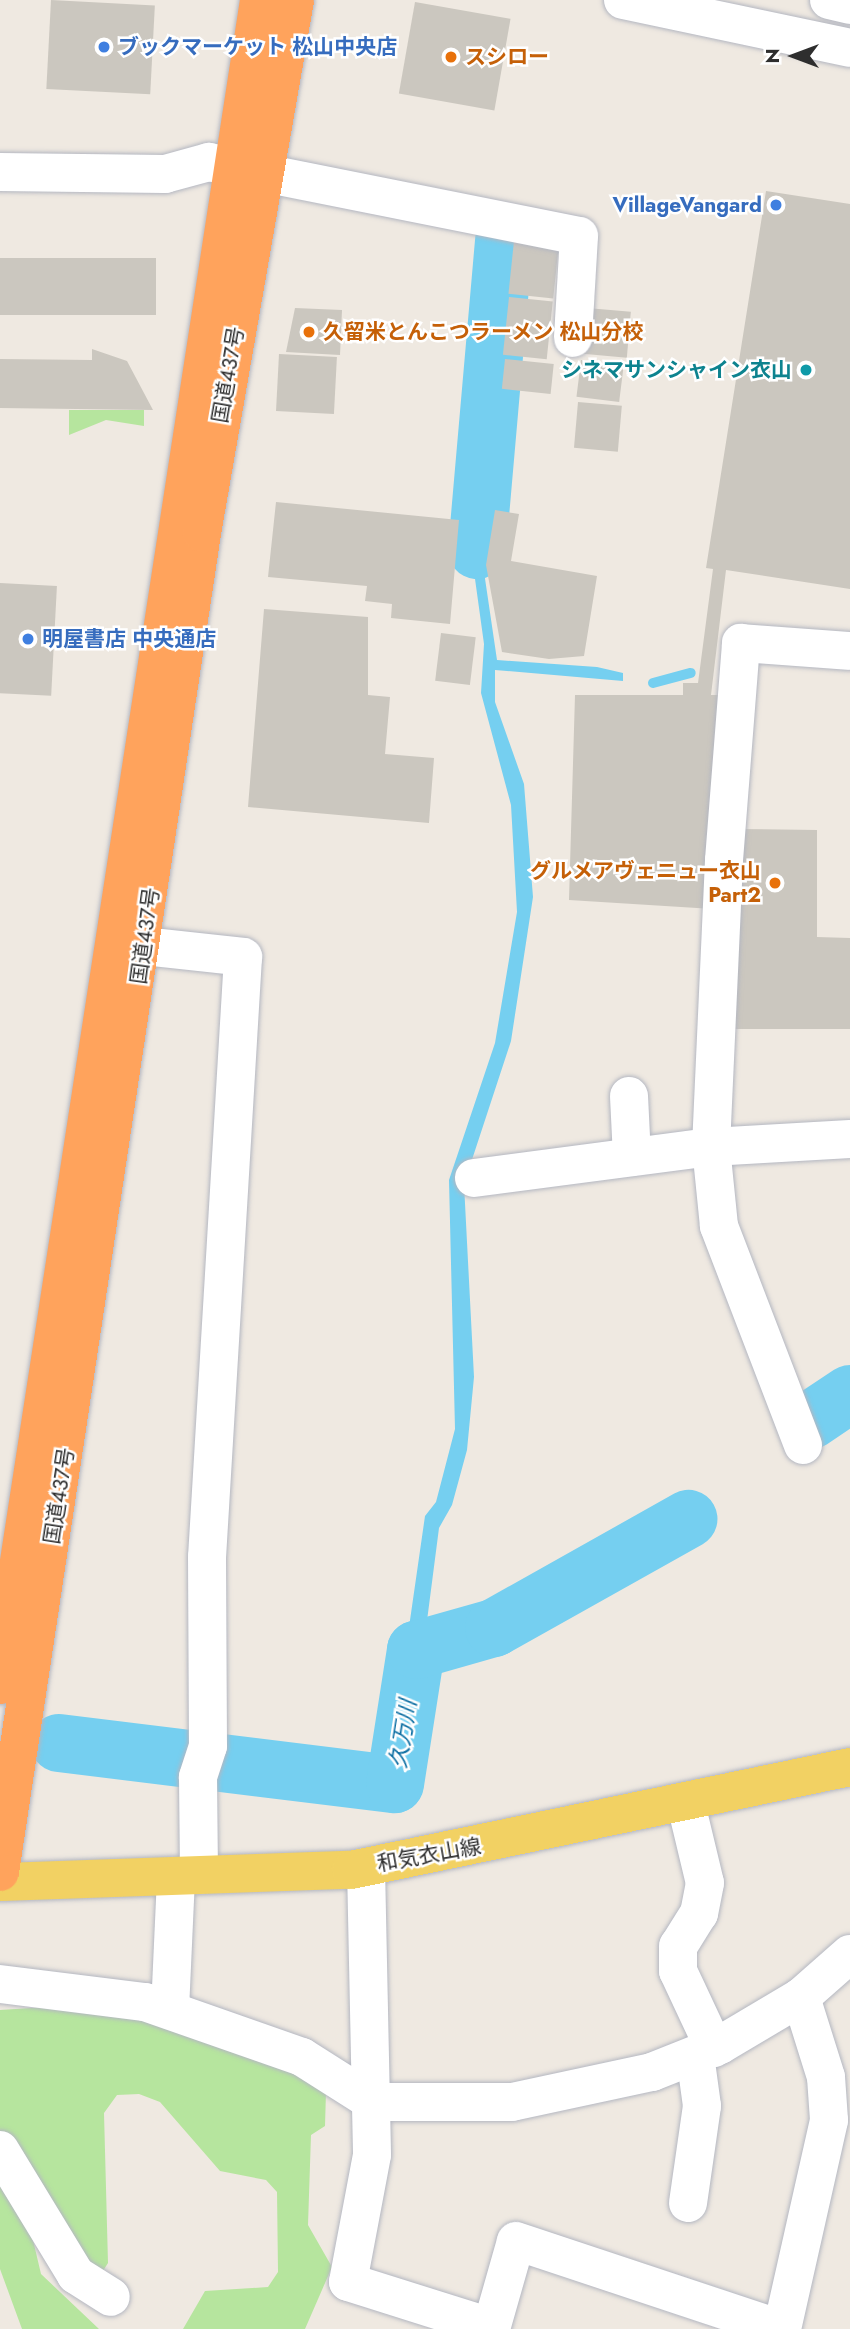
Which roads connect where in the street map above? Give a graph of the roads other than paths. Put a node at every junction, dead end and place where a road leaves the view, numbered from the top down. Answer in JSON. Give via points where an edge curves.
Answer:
{"nodes":[{"id":1,"x":259,"y":0,"type":"edge"},
{"id":2,"x":295,"y":0,"type":"edge"},
{"id":3,"x":623,"y":0,"type":"edge"},
{"id":4,"x":829,"y":0,"type":"edge"},
{"id":5,"x":850,"y":5,"type":"edge"},
{"id":6,"x":850,"y":48,"type":"edge"},
{"id":7,"x":249,"y":170,"type":"junction"},
{"id":8,"x":0,"y":172,"type":"edge"},
{"id":9,"x":573,"y":338,"type":"dead end"},
{"id":10,"x":850,"y":651,"type":"edge"},
{"id":11,"x":130,"y":944,"type":"junction"},
{"id":12,"x":629,"y":1096,"type":"dead end"},
{"id":13,"x":850,"y":1139,"type":"edge"},
{"id":14,"x":710,"y":1147,"type":"junction"},
{"id":15,"x":632,"y":1157,"type":"junction"},
{"id":16,"x":474,"y":1178,"type":"dead end"},
{"id":17,"x":803,"y":1445,"type":"dead end"},
{"id":18,"x":25,"y":1538,"type":"edge"},
{"id":19,"x":0,"y":1685,"type":"edge"},
{"id":20,"x":850,"y":1766,"type":"edge"},
{"id":21,"x":685,"y":1804,"type":"junction"},
{"id":22,"x":366,"y":1867,"type":"junction"},
{"id":23,"x":0,"y":1872,"type":"edge"},
{"id":24,"x":187,"y":1875,"type":"junction"},
{"id":25,"x":0,"y":1882,"type":"edge"},
{"id":26,"x":850,"y":1954,"type":"edge"},
{"id":27,"x":0,"y":1984,"type":"edge"},
{"id":28,"x":801,"y":1997,"type":"junction"},
{"id":29,"x":170,"y":2010,"type":"junction"},
{"id":30,"x":704,"y":2051,"type":"junction"},
{"id":31,"x":373,"y":2102,"type":"junction"},
{"id":32,"x":840,"y":2122,"type":"edge"},
{"id":33,"x":0,"y":2150,"type":"edge"},
{"id":34,"x":688,"y":2203,"type":"dead end"},
{"id":35,"x":111,"y":2297,"type":"dead end"},
{"id":36,"x":491,"y":2328,"type":"edge"},
{"id":37,"x":781,"y":2329,"type":"edge"}],
"edges":[{"from":1,"to":7,"type":"highway","name":"国道437号"},
{"from":2,"to":7,"type":"highway","name":"国道437号"},
{"from":3,"to":6,"type":"street"},
{"from":4,"to":5,"type":"street"},
{"from":7,"to":8,"type":"street","via":[[192,162],[165,174],[110,177]]},
{"from":7,"to":9,"type":"street","via":[[579,236]]},
{"from":7,"to":11,"type":"highway","name":"国道437号"},
{"from":10,"to":14,"type":"street","via":[[741,643]]},
{"from":11,"to":18,"type":"highway","name":"国道437号"},
{"from":11,"to":24,"type":"street","via":[[243,957],[207,1557],[203,1762]]},
{"from":12,"to":15,"type":"street"},
{"from":13,"to":14,"type":"street"},
{"from":14,"to":15,"type":"street"},
{"from":14,"to":17,"type":"street","via":[[719,1226]]},
{"from":15,"to":16,"type":"street"},
{"from":18,"to":19,"type":"highway","name":"国道437号"},
{"from":18,"to":23,"type":"highway","name":"国道437号"},
{"from":20,"to":21,"type":"main road","name":"和気衣山線"},
{"from":21,"to":22,"type":"main road","name":"和気衣山線"},
{"from":21,"to":30,"type":"street","via":[[705,1883],[699,1913],[678,1946],[678,1971]]},
{"from":22,"to":24,"type":"main road","name":"和気衣山線"},
{"from":22,"to":31,"type":"street"},
{"from":24,"to":25,"type":"main road","name":"和気衣山線"},
{"from":24,"to":29,"type":"street"},
{"from":26,"to":28,"type":"street"},
{"from":27,"to":29,"type":"street","via":[[46,1986]]},
{"from":28,"to":30,"type":"street"},
{"from":28,"to":32,"type":"street"},
{"from":29,"to":31,"type":"street","via":[[302,2057]]},
{"from":30,"to":31,"type":"street","via":[[652,2072],[512,2102]]},
{"from":30,"to":34,"type":"street","via":[[702,2106]]},
{"from":31,"to":36,"type":"street","via":[[367,2192],[348,2282]]},
{"from":32,"to":37,"type":"street"},
{"from":33,"to":35,"type":"street","via":[[76,2276]]},
{"from":36,"to":37,"type":"street","via":[[516,2241]]}]}
